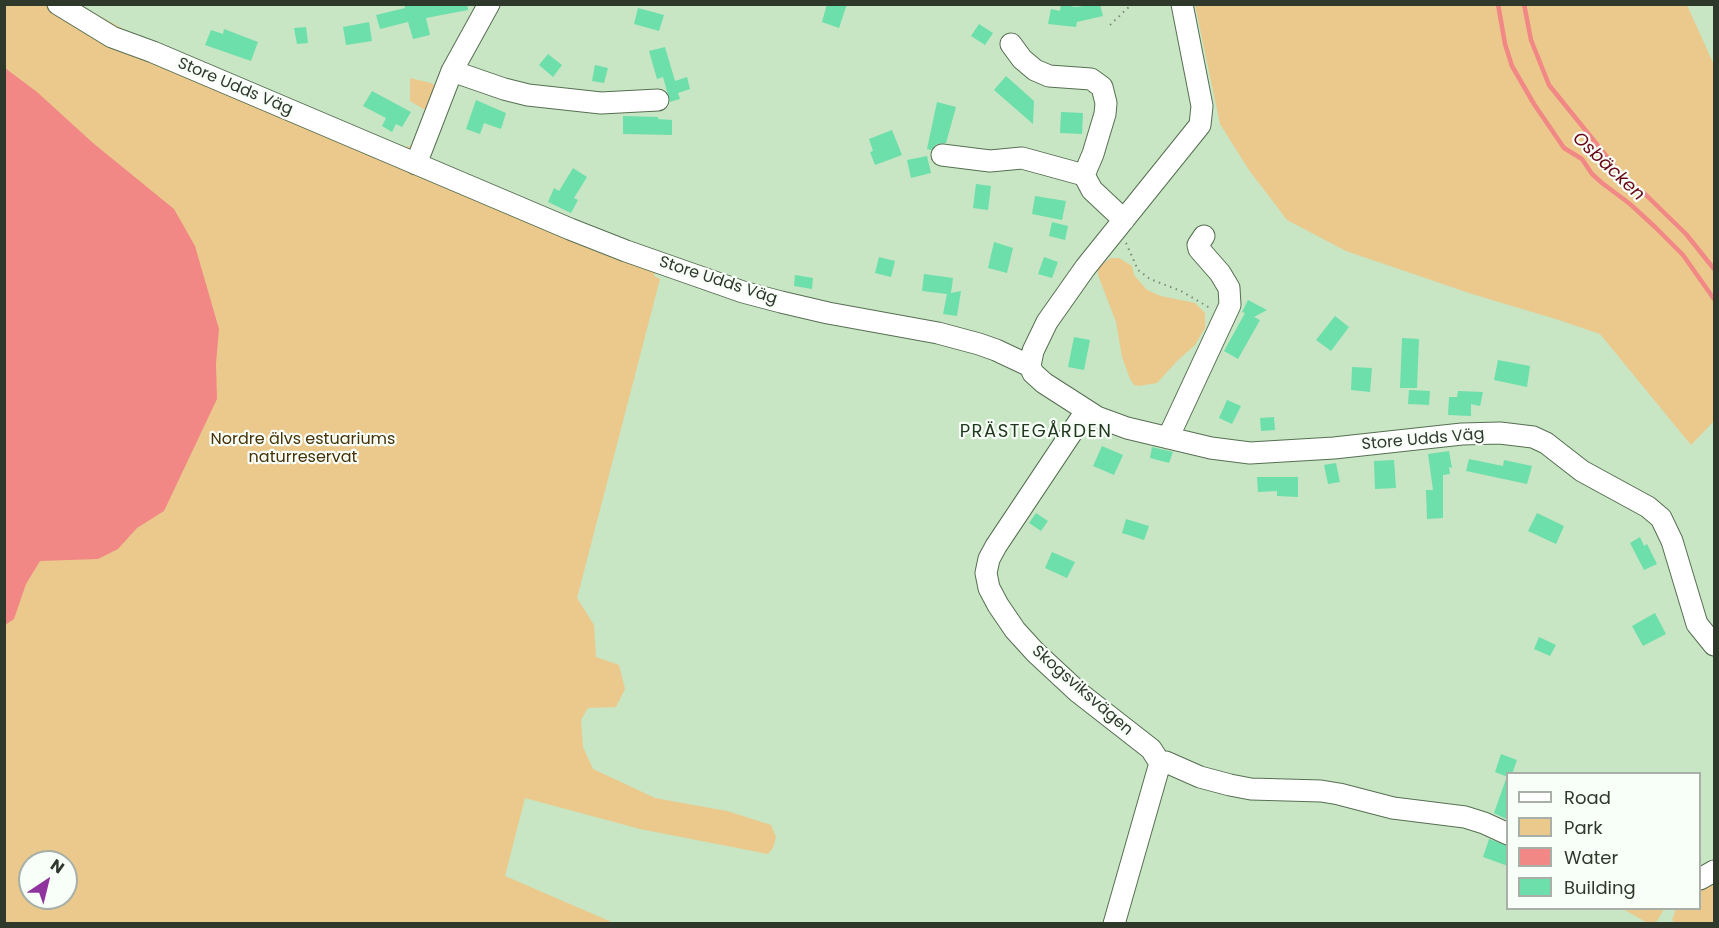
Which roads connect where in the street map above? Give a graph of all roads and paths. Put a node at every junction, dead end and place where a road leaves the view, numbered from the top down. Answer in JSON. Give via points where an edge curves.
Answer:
{"nodes":[{"id":1,"x":58,"y":4,"type":"edge"},
{"id":2,"x":489,"y":4,"type":"edge"},
{"id":3,"x":1132,"y":4,"type":"edge"},
{"id":4,"x":1182,"y":4,"type":"edge"},
{"id":5,"x":1110,"y":25,"type":"dead end"},
{"id":6,"x":1011,"y":44,"type":"dead end"},
{"id":7,"x":452,"y":71,"type":"junction"},
{"id":8,"x":658,"y":100,"type":"dead end"},
{"id":9,"x":942,"y":155,"type":"dead end"},
{"id":10,"x":416,"y":164,"type":"junction"},
{"id":11,"x":1084,"y":175,"type":"junction"},
{"id":12,"x":1124,"y":220,"type":"junction"},
{"id":13,"x":1204,"y":236,"type":"dead end"},
{"id":14,"x":1125,"y":242,"type":"dead end"},
{"id":15,"x":1225,"y":317,"type":"junction"},
{"id":16,"x":1030,"y":366,"type":"junction"},
{"id":17,"x":1086,"y":411,"type":"junction"},
{"id":18,"x":1168,"y":438,"type":"junction"},
{"id":19,"x":1714,"y":645,"type":"edge"},
{"id":20,"x":1160,"y":763,"type":"junction"},
{"id":21,"x":1506,"y":833,"type":"edge"},
{"id":22,"x":1114,"y":924,"type":"edge"}],
"edges":[{"from":1,"to":10,"type":"street","name":"Store Udds Väg","via":[[112,37]]},
{"from":2,"to":7,"type":"street"},
{"from":3,"to":5,"type":"path"},
{"from":4,"to":12,"type":"street","via":[[1201,119],[1192,136]]},
{"from":6,"to":11,"type":"street","via":[[1035,70],[1049,76],[1092,79],[1102,87],[1105,114]]},
{"from":7,"to":8,"type":"street","via":[[528,95],[601,103]]},
{"from":7,"to":10,"type":"street"},
{"from":9,"to":11,"type":"street","via":[[990,161],[1022,158]]},
{"from":10,"to":16,"type":"street","name":"Store Udds Väg","via":[[570,229],[742,292],[958,338]]},
{"from":11,"to":12,"type":"street","via":[[1092,190]]},
{"from":12,"to":16,"type":"street","via":[[1047,322],[1032,351]]},
{"from":13,"to":15,"type":"street","via":[[1199,249],[1229,288],[1230,305]]},
{"from":14,"to":15,"type":"path","via":[[1138,270]]},
{"from":15,"to":18,"type":"street"},
{"from":16,"to":17,"type":"street","name":"Store Udds Väg","via":[[1044,384]]},
{"from":17,"to":18,"type":"street","name":"Store Udds Väg","via":[[1127,428]]},
{"from":17,"to":20,"type":"street","name":"Skogsviksvägen","via":[[988,559],[989,588],[1015,630],[1035,652],[1078,692],[1151,749]]},
{"from":18,"to":19,"type":"street","name":"Store Udds Väg","via":[[1250,453],[1462,434],[1533,437],[1661,518],[1672,541],[1697,624]]},
{"from":20,"to":21,"type":"street","via":[[1230,785],[1339,794],[1393,808],[1465,817]]},
{"from":20,"to":22,"type":"street"}]}
